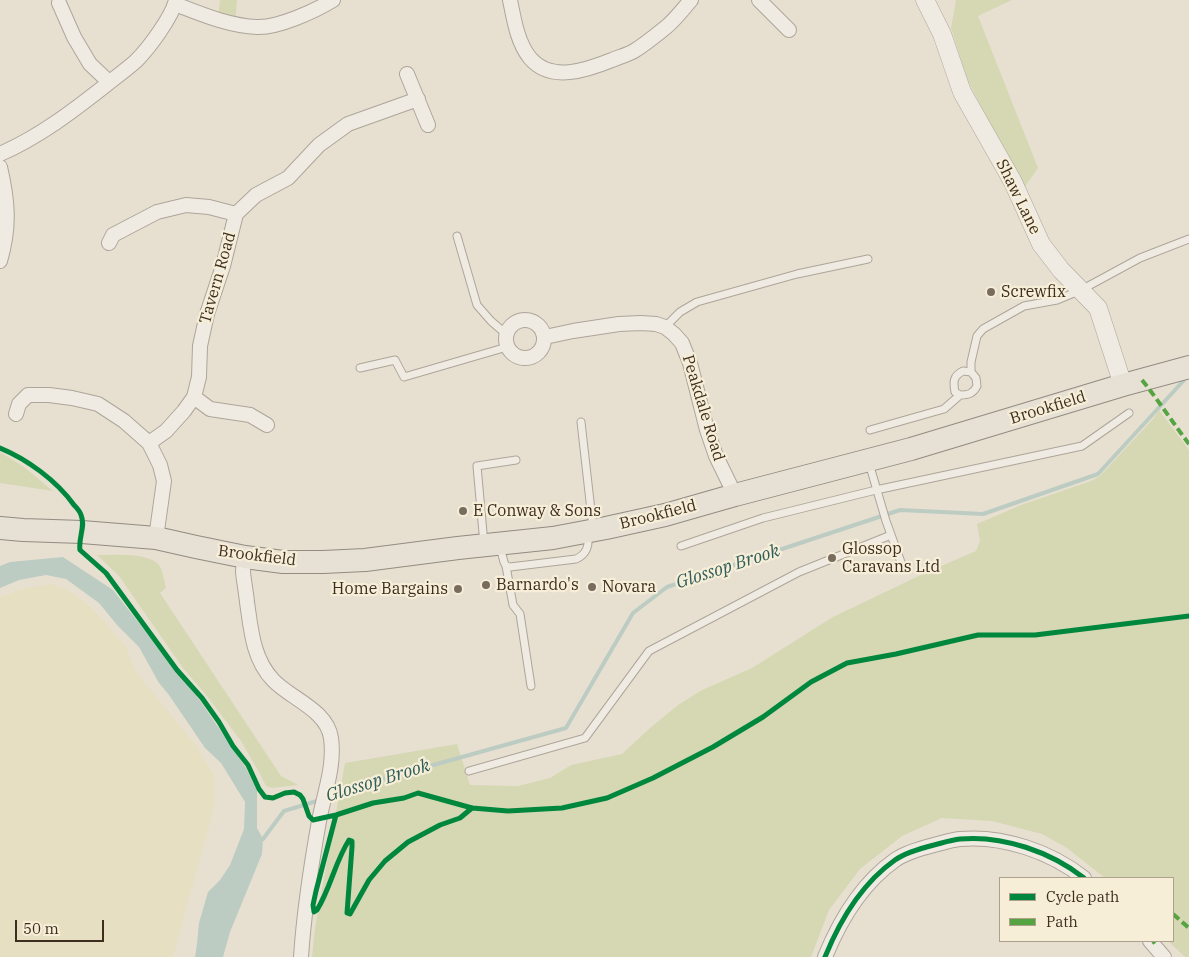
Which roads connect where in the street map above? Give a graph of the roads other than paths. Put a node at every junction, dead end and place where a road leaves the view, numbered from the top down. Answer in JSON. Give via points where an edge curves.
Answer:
{"nodes":[{"id":1,"x":333,"y":0,"type":"edge"},
{"id":2,"x":510,"y":0,"type":"edge"},
{"id":3,"x":691,"y":0,"type":"edge"},
{"id":4,"x":759,"y":0,"type":"edge"},
{"id":5,"x":925,"y":0,"type":"edge"},
{"id":6,"x":176,"y":2,"type":"edge"},
{"id":7,"x":60,"y":4,"type":"dead end"},
{"id":8,"x":789,"y":30,"type":"dead end"},
{"id":9,"x":407,"y":74,"type":"dead end"},
{"id":10,"x":109,"y":82,"type":"junction"},
{"id":11,"x":418,"y":98,"type":"junction"},
{"id":12,"x":428,"y":125,"type":"dead end"},
{"id":13,"x":0,"y":154,"type":"edge"},
{"id":14,"x":0,"y":167,"type":"edge"},
{"id":15,"x":236,"y":214,"type":"junction"},
{"id":16,"x":457,"y":236,"type":"dead end"},
{"id":17,"x":1189,"y":238,"type":"edge"},
{"id":18,"x":109,"y":243,"type":"dead end"},
{"id":19,"x":868,"y":259,"type":"dead end"},
{"id":20,"x":0,"y":261,"type":"edge"},
{"id":21,"x":1081,"y":290,"type":"junction"},
{"id":22,"x":665,"y":327,"type":"junction"},
{"id":23,"x":544,"y":337,"type":"junction"},
{"id":24,"x":507,"y":341,"type":"junction"},
{"id":25,"x":1189,"y":367,"type":"edge"},
{"id":26,"x":360,"y":368,"type":"dead end"},
{"id":27,"x":971,"y":372,"type":"junction"},
{"id":28,"x":1124,"y":385,"type":"junction"},
{"id":29,"x":960,"y":395,"type":"junction"},
{"id":30,"x":194,"y":397,"type":"junction"},
{"id":31,"x":1129,"y":413,"type":"dead end"},
{"id":32,"x":16,"y":414,"type":"dead end"},
{"id":33,"x":581,"y":422,"type":"dead end"},
{"id":34,"x":267,"y":425,"type":"dead end"},
{"id":35,"x":870,"y":430,"type":"dead end"},
{"id":36,"x":149,"y":443,"type":"junction"},
{"id":37,"x":516,"y":460,"type":"dead end"},
{"id":38,"x":868,"y":460,"type":"junction"},
{"id":39,"x":876,"y":490,"type":"junction"},
{"id":40,"x":735,"y":495,"type":"junction"},
{"id":41,"x":0,"y":528,"type":"edge"},
{"id":42,"x":590,"y":531,"type":"junction"},
{"id":43,"x":891,"y":535,"type":"junction"},
{"id":44,"x":156,"y":538,"type":"junction"},
{"id":45,"x":492,"y":546,"type":"junction"},
{"id":46,"x":681,"y":546,"type":"dead end"},
{"id":47,"x":245,"y":557,"type":"junction"},
{"id":48,"x":902,"y":565,"type":"dead end"},
{"id":49,"x":506,"y":566,"type":"junction"},
{"id":50,"x":531,"y":686,"type":"dead end"},
{"id":51,"x":469,"y":771,"type":"dead end"},
{"id":52,"x":1082,"y":877,"type":"edge"},
{"id":53,"x":1151,"y":942,"type":"edge"},
{"id":54,"x":1162,"y":956,"type":"edge"},
{"id":55,"x":301,"y":957,"type":"edge"},
{"id":56,"x":825,"y":957,"type":"edge"}],
"edges":[{"from":1,"to":6,"type":"street","via":[[284,22],[259,28],[235,25]]},
{"from":2,"to":3,"type":"street","via":[[523,47],[540,67],[554,72],[590,68],[634,51],[666,27]]},
{"from":4,"to":8,"type":"street"},
{"from":5,"to":21,"type":"street","name":"Shaw Lane","via":[[942,34],[962,92],[1013,182],[1041,244]]},
{"from":6,"to":10,"type":"street","via":[[136,61]]},
{"from":7,"to":10,"type":"street","via":[[90,64]]},
{"from":9,"to":11,"type":"street"},
{"from":10,"to":13,"type":"street","via":[[49,127]]},
{"from":11,"to":12,"type":"street"},
{"from":11,"to":15,"type":"street","name":"Tavern Road","via":[[348,124],[319,145],[288,178],[256,195]]},
{"from":14,"to":20,"type":"street","via":[[8,215]]},
{"from":15,"to":18,"type":"street","via":[[186,205],[157,212],[113,235]]},
{"from":15,"to":30,"type":"street","name":"Tavern Road","via":[[207,314]]},
{"from":16,"to":24,"type":"lane","via":[[477,306]]},
{"from":17,"to":21,"type":"lane","via":[[1140,258]]},
{"from":19,"to":22,"type":"lane","via":[[797,274],[697,302],[680,312]]},
{"from":21,"to":27,"type":"lane","via":[[1057,300],[1024,306],[983,328],[977,336]]},
{"from":21,"to":28,"type":"street","name":"Shaw Lane","via":[[1098,308]]},
{"from":22,"to":23,"type":"street","via":[[618,324]]},
{"from":22,"to":40,"type":"street","name":"Peakdale Road","via":[[682,343],[690,363],[689,378],[716,456]]},
{"from":23,"to":24,"type":"street","via":[[537,324],[525,320],[512,324]]},
{"from":23,"to":24,"type":"street","via":[[543,347],[534,357],[521,359],[512,354]]},
{"from":24,"to":26,"type":"lane","via":[[404,377],[396,360]]},
{"from":25,"to":28,"type":"main road","name":"Brookfield"},
{"from":27,"to":29,"type":"lane","via":[[977,386],[972,393]]},
{"from":27,"to":29,"type":"lane","via":[[963,371],[955,377],[955,392]]},
{"from":28,"to":38,"type":"main road","name":"Brookfield"},
{"from":29,"to":35,"type":"lane","via":[[944,409]]},
{"from":30,"to":34,"type":"street","via":[[210,409],[250,415]]},
{"from":30,"to":36,"type":"street","name":"Tavern Road","via":[[166,431]]},
{"from":31,"to":39,"type":"lane","via":[[1082,446]]},
{"from":32,"to":36,"type":"street","via":[[19,404],[28,395],[81,400],[98,404]]},
{"from":33,"to":42,"type":"lane"},
{"from":36,"to":44,"type":"street","via":[[164,481]]},
{"from":37,"to":45,"type":"lane","via":[[474,467]]},
{"from":38,"to":39,"type":"lane"},
{"from":38,"to":40,"type":"main road","name":"Brookfield"},
{"from":39,"to":43,"type":"lane"},
{"from":39,"to":46,"type":"lane","via":[[763,518]]},
{"from":40,"to":42,"type":"main road","name":"Brookfield","via":[[665,515]]},
{"from":41,"to":44,"type":"main road","name":"Brookfield"},
{"from":42,"to":45,"type":"main road","name":"Brookfield"},
{"from":42,"to":49,"type":"lane","via":[[589,546],[576,559]]},
{"from":43,"to":48,"type":"lane"},
{"from":43,"to":51,"type":"lane","via":[[799,572],[649,651],[585,738]]},
{"from":44,"to":47,"type":"main road","name":"Brookfield"},
{"from":45,"to":47,"type":"main road","name":"Brookfield","via":[[411,558],[323,562],[283,562]]},
{"from":45,"to":49,"type":"lane"},
{"from":47,"to":55,"type":"street","via":[[243,572],[251,632],[262,666],[273,680],[322,719],[331,737],[328,782],[304,914]]},
{"from":49,"to":50,"type":"lane","via":[[513,605],[520,614]]},
{"from":52,"to":56,"type":"street","via":[[1047,856],[999,841],[959,839],[923,848],[896,858],[874,877],[852,904]]},
{"from":53,"to":54,"type":"street"}]}
